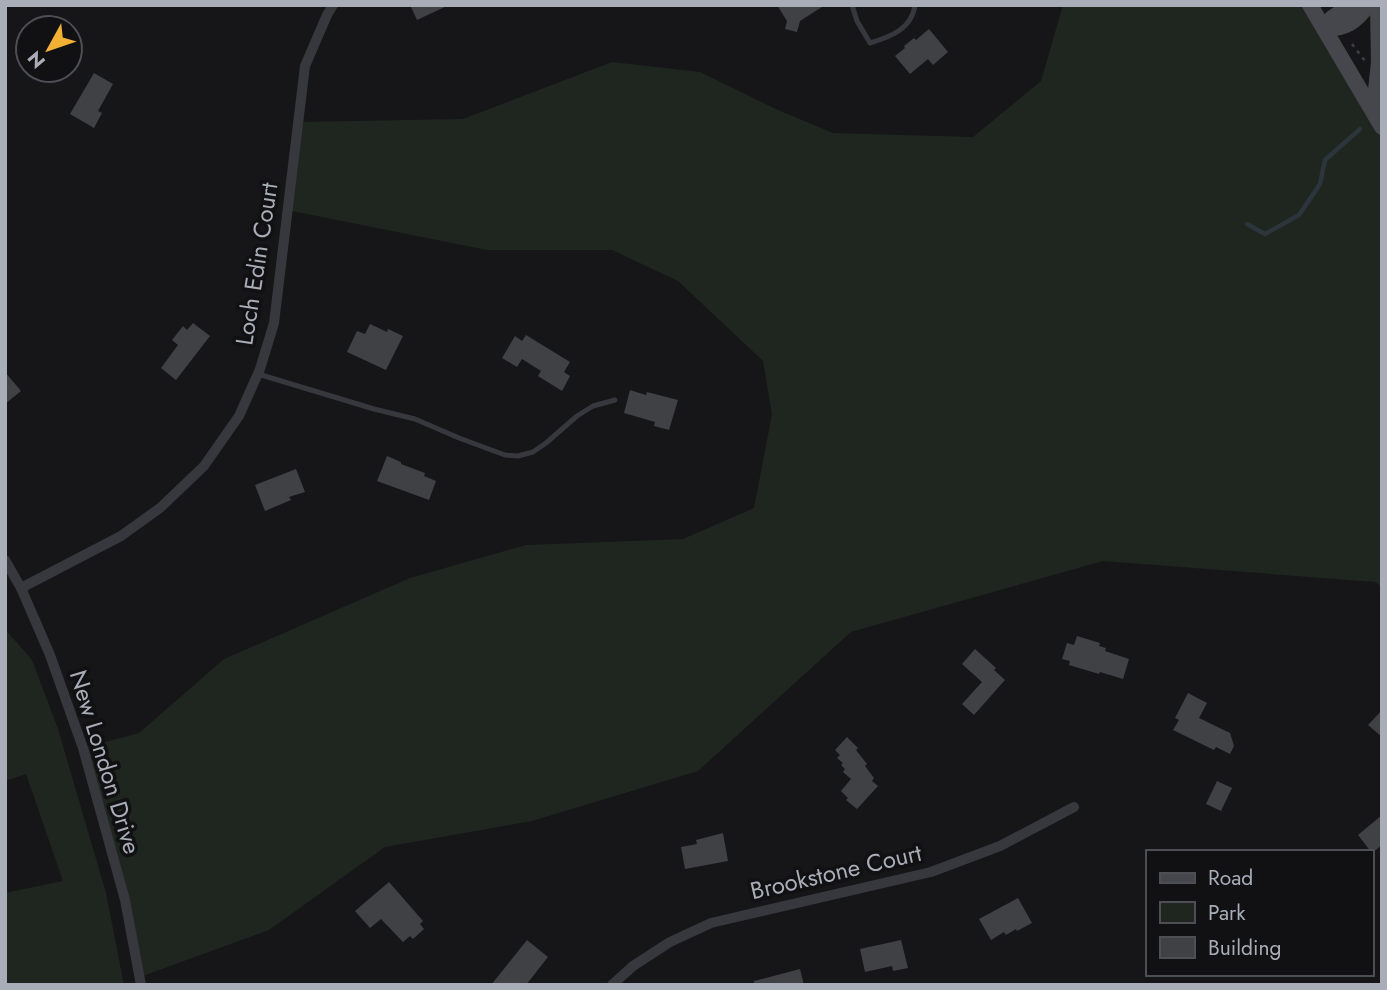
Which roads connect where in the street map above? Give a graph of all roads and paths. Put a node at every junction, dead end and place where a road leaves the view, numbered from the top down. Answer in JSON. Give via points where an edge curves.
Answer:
{"nodes":[{"id":1,"x":333,"y":5,"type":"edge"},
{"id":2,"x":852,"y":5,"type":"edge"},
{"id":3,"x":915,"y":5,"type":"edge"},
{"id":4,"x":1310,"y":5,"type":"edge"},
{"id":5,"x":1351,"y":5,"type":"edge"},
{"id":6,"x":1368,"y":5,"type":"edge"},
{"id":7,"x":1378,"y":5,"type":"edge"},
{"id":8,"x":1325,"y":29,"type":"junction"},
{"id":9,"x":1380,"y":124,"type":"edge"},
{"id":10,"x":258,"y":374,"type":"junction"},
{"id":11,"x":615,"y":400,"type":"dead end"},
{"id":12,"x":5,"y":560,"type":"edge"},
{"id":13,"x":21,"y":588,"type":"junction"},
{"id":14,"x":1074,"y":807,"type":"dead end"},
{"id":15,"x":141,"y":985,"type":"edge"},
{"id":16,"x":612,"y":985,"type":"edge"}],
"edges":[{"from":1,"to":10,"type":"street","name":"Loch Edin Court","via":[[305,66],[274,323]]},
{"from":2,"to":3,"type":"lane","via":[[870,43],[905,28]]},
{"from":4,"to":8,"type":"main road"},
{"from":5,"to":8,"type":"main road"},
{"from":6,"to":8,"type":"main road","via":[[1340,29]]},
{"from":7,"to":9,"type":"main road","via":[[1374,99]]},
{"from":8,"to":9,"type":"main road"},
{"from":10,"to":11,"type":"lane","via":[[415,419],[518,456],[533,452],[593,406]]},
{"from":10,"to":13,"type":"street","name":"Loch Edin Court","via":[[239,416],[204,466],[160,508],[121,536]]},
{"from":12,"to":13,"type":"street","name":"New London Drive"},
{"from":13,"to":15,"type":"street","name":"New London Drive","via":[[83,748],[125,900]]},
{"from":14,"to":16,"type":"street","name":"Brookstone Court","via":[[1000,846],[931,872],[711,922],[661,948]]}]}
